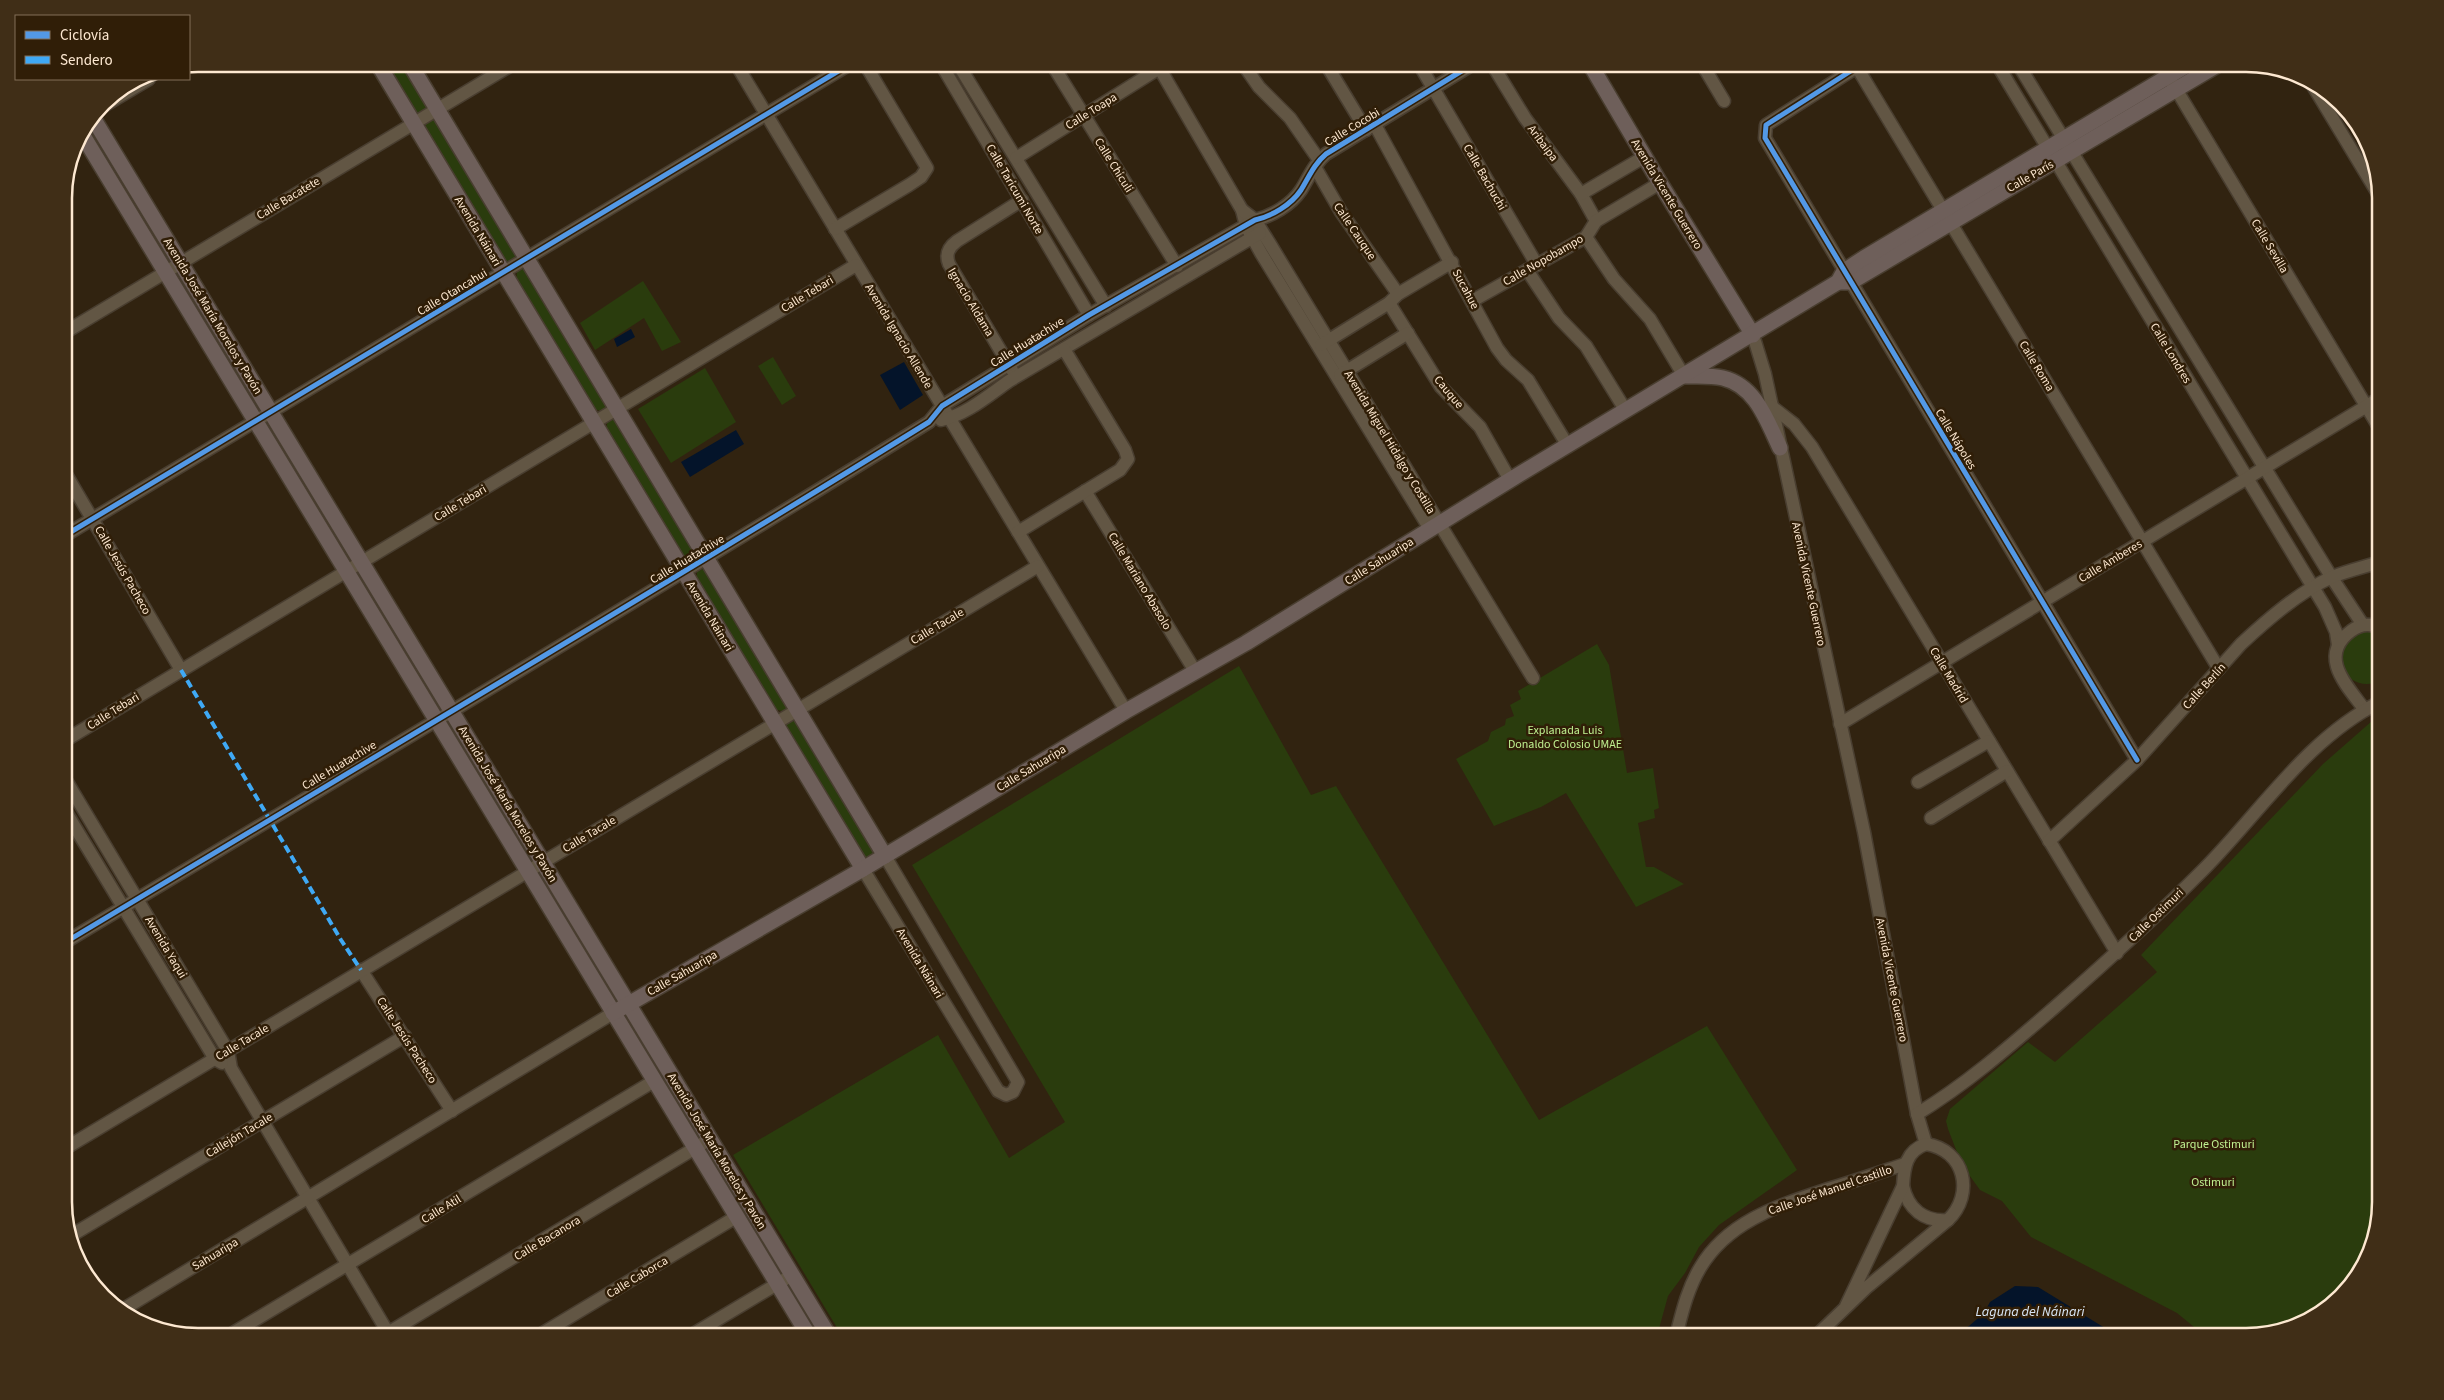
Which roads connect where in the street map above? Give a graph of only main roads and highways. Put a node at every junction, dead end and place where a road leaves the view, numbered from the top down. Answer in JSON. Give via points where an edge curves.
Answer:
{"nodes":[{"id":1,"x":383,"y":72,"type":"edge"},
{"id":2,"x":415,"y":72,"type":"edge"},
{"id":3,"x":1595,"y":72,"type":"edge"},
{"id":4,"x":2189,"y":72,"type":"edge"},
{"id":5,"x":2169,"y":77,"type":"edge"},
{"id":6,"x":97,"y":124,"type":"edge"},
{"id":7,"x":86,"y":140,"type":"edge"},
{"id":8,"x":1753,"y":335,"type":"junction"},
{"id":9,"x":1684,"y":376,"type":"junction"},
{"id":10,"x":1780,"y":448,"type":"road end"},
{"id":11,"x":885,"y":856,"type":"junction"},
{"id":12,"x":863,"y":869,"type":"junction"},
{"id":13,"x":629,"y":1004,"type":"junction"},
{"id":14,"x":614,"y":1013,"type":"junction"},
{"id":15,"x":804,"y":1328,"type":"edge"},
{"id":16,"x":824,"y":1328,"type":"edge"}],
"edges":[{"from":1,"to":12,"type":"main road","name":"Avenida Náinari"},
{"from":2,"to":11,"type":"main road","name":"Avenida Náinari"},
{"from":3,"to":8,"type":"main road","name":"Avenida Vicente Guerrero"},
{"from":4,"to":5,"type":"main road","name":"Calle París"},
{"from":5,"to":8,"type":"main road","name":"Calle París","via":[[2067,146]]},
{"from":6,"to":13,"type":"main road","name":"Avenida José María Morelos y Pavón"},
{"from":7,"to":14,"type":"main road","name":"Avenida José María Morelos y Pavón"},
{"from":8,"to":9,"type":"main road","name":"Calle Sahuaripa"},
{"from":9,"to":10,"type":"main road","via":[[1723,378],[1739,385],[1756,401]]},
{"from":9,"to":11,"type":"main road","name":"Calle Sahuaripa","via":[[1246,643]]},
{"from":11,"to":12,"type":"main road","name":"Calle Sahuaripa"},
{"from":12,"to":13,"type":"main road","name":"Calle Sahuaripa"},
{"from":13,"to":14,"type":"main road","name":"Calle Sahuaripa"},
{"from":13,"to":16,"type":"main road","name":"Avenida José María Morelos y Pavón"},
{"from":14,"to":15,"type":"main road","name":"Avenida José María Morelos y Pavón"}]}
